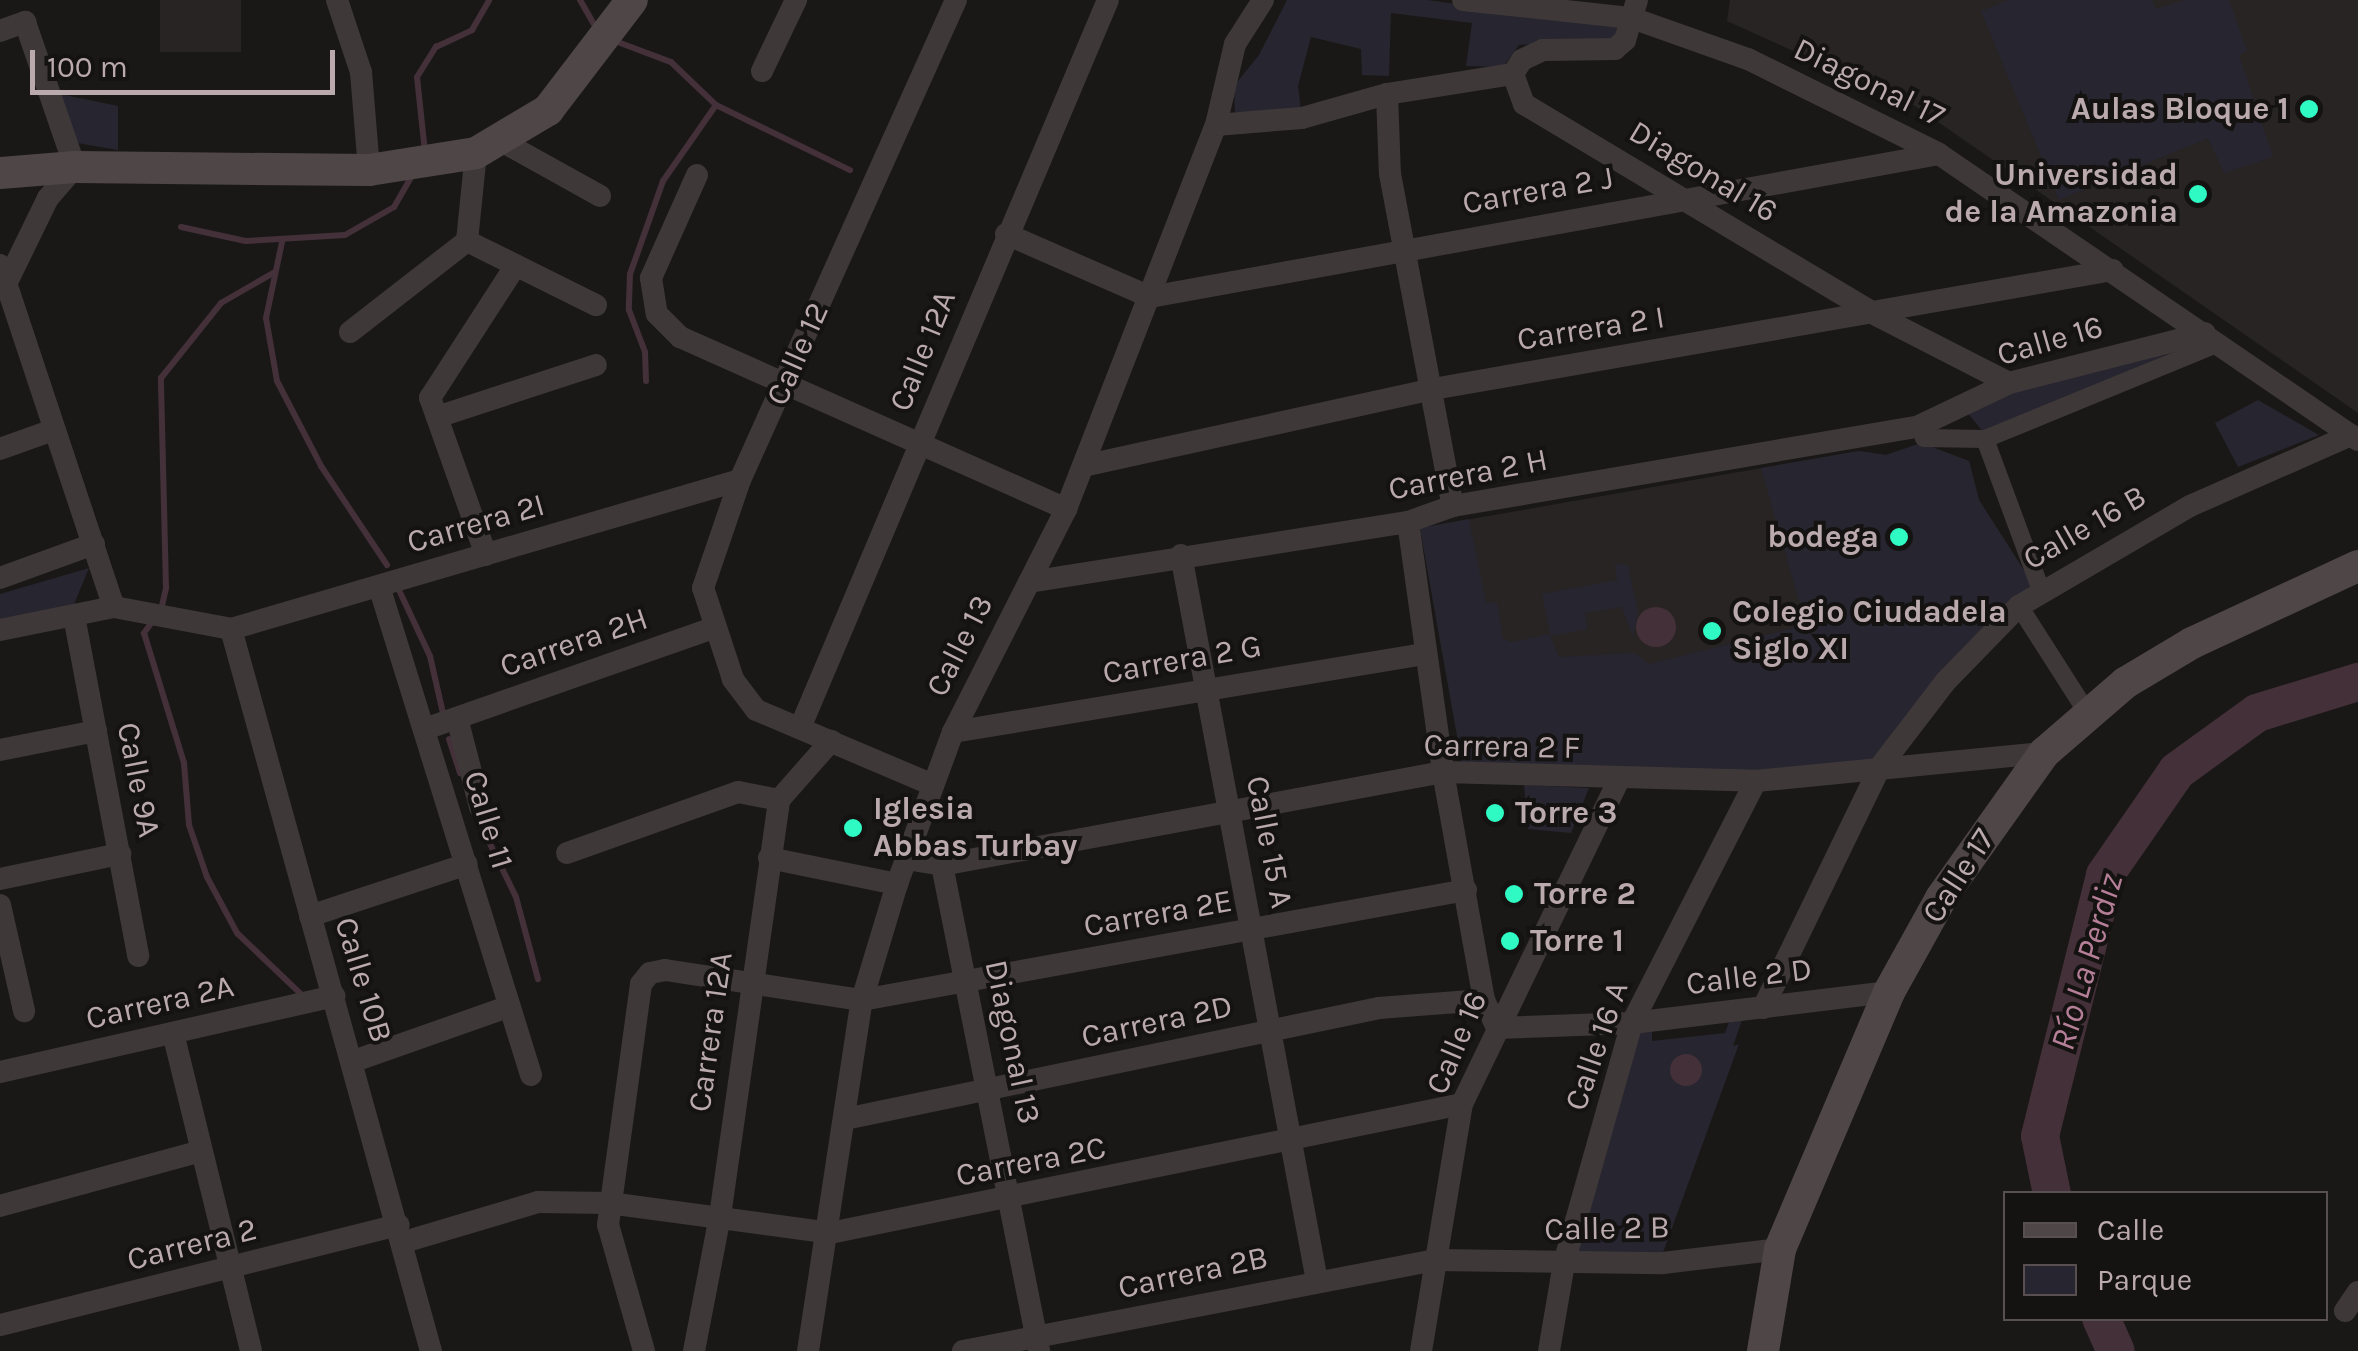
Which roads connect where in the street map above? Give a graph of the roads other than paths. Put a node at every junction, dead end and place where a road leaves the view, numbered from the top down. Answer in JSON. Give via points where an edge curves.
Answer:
{"nodes":[{"id":1,"x":337,"y":0,"type":"edge"},
{"id":2,"x":796,"y":0,"type":"edge"},
{"id":3,"x":956,"y":0,"type":"edge"},
{"id":4,"x":1108,"y":0,"type":"edge"},
{"id":5,"x":1263,"y":0,"type":"edge"},
{"id":6,"x":1463,"y":0,"type":"edge"},
{"id":7,"x":629,"y":4,"type":"edge"},
{"id":8,"x":1635,"y":9,"type":"edge"},
{"id":9,"x":0,"y":31,"type":"edge"},
{"id":10,"x":762,"y":71,"type":"dead end"},
{"id":11,"x":1513,"y":74,"type":"junction"},
{"id":12,"x":1387,"y":94,"type":"junction"},
{"id":13,"x":1216,"y":125,"type":"junction"},
{"id":14,"x":489,"y":147,"type":"junction"},
{"id":15,"x":1940,"y":154,"type":"junction"},
{"id":16,"x":75,"y":167,"type":"junction"},
{"id":17,"x":370,"y":170,"type":"junction"},
{"id":18,"x":0,"y":174,"type":"edge"},
{"id":19,"x":697,"y":175,"type":"dead end"},
{"id":20,"x":600,"y":196,"type":"dead end"},
{"id":21,"x":1686,"y":198,"type":"junction"},
{"id":22,"x":1006,"y":234,"type":"junction"},
{"id":23,"x":467,"y":241,"type":"junction"},
{"id":24,"x":1404,"y":248,"type":"junction"},
{"id":25,"x":516,"y":265,"type":"junction"},
{"id":26,"x":2112,"y":270,"type":"junction"},
{"id":27,"x":4,"y":289,"type":"edge"},
{"id":28,"x":1150,"y":297,"type":"junction"},
{"id":29,"x":596,"y":305,"type":"dead end"},
{"id":30,"x":1876,"y":315,"type":"junction"},
{"id":31,"x":350,"y":332,"type":"dead end"},
{"id":32,"x":2212,"y":338,"type":"junction"},
{"id":33,"x":596,"y":364,"type":"dead end"},
{"id":34,"x":2009,"y":383,"type":"junction"},
{"id":35,"x":783,"y":386,"type":"junction"},
{"id":36,"x":1433,"y":389,"type":"junction"},
{"id":37,"x":436,"y":417,"type":"junction"},
{"id":38,"x":1919,"y":426,"type":"junction"},
{"id":39,"x":53,"y":430,"type":"junction"},
{"id":40,"x":2355,"y":438,"type":"edge"},
{"id":41,"x":1985,"y":439,"type":"junction"},
{"id":42,"x":919,"y":446,"type":"junction"},
{"id":43,"x":0,"y":449,"type":"edge"},
{"id":44,"x":1083,"y":466,"type":"junction"},
{"id":45,"x":740,"y":480,"type":"junction"},
{"id":46,"x":1453,"y":506,"type":"junction"},
{"id":47,"x":1066,"y":510,"type":"junction"},
{"id":48,"x":1408,"y":522,"type":"junction"},
{"id":49,"x":94,"y":544,"type":"junction"},
{"id":50,"x":486,"y":555,"type":"junction"},
{"id":51,"x":1181,"y":555,"type":"junction"},
{"id":52,"x":2358,"y":566,"type":"edge"},
{"id":53,"x":0,"y":578,"type":"edge"},
{"id":54,"x":1029,"y":582,"type":"junction"},
{"id":55,"x":379,"y":586,"type":"junction"},
{"id":56,"x":2040,"y":588,"type":"junction"},
{"id":57,"x":2019,"y":606,"type":"junction"},
{"id":58,"x":114,"y":607,"type":"junction"},
{"id":59,"x":74,"y":616,"type":"junction"},
{"id":60,"x":712,"y":628,"type":"junction"},
{"id":61,"x":0,"y":630,"type":"edge"},
{"id":62,"x":231,"y":630,"type":"junction"},
{"id":63,"x":1422,"y":654,"type":"junction"},
{"id":64,"x":1206,"y":688,"type":"junction"},
{"id":65,"x":2088,"y":714,"type":"junction"},
{"id":66,"x":457,"y":718,"type":"junction"},
{"id":67,"x":800,"y":728,"type":"junction"},
{"id":68,"x":426,"y":729,"type":"junction"},
{"id":69,"x":96,"y":731,"type":"junction"},
{"id":70,"x":953,"y":732,"type":"junction"},
{"id":71,"x":831,"y":740,"type":"junction"},
{"id":72,"x":0,"y":750,"type":"edge"},
{"id":73,"x":2044,"y":753,"type":"junction"},
{"id":74,"x":1880,"y":768,"type":"junction"},
{"id":75,"x":1443,"y":772,"type":"junction"},
{"id":76,"x":1756,"y":781,"type":"junction"},
{"id":77,"x":1618,"y":782,"type":"junction"},
{"id":78,"x":933,"y":785,"type":"junction"},
{"id":79,"x":779,"y":800,"type":"junction"},
{"id":80,"x":480,"y":808,"type":"dead end"},
{"id":81,"x":1228,"y":810,"type":"junction"},
{"id":82,"x":567,"y":852,"type":"dead end"},
{"id":83,"x":120,"y":854,"type":"junction"},
{"id":84,"x":770,"y":858,"type":"junction"},
{"id":85,"x":906,"y":859,"type":"junction"},
{"id":86,"x":467,"y":864,"type":"junction"},
{"id":87,"x":942,"y":864,"type":"junction"},
{"id":88,"x":0,"y":879,"type":"edge"},
{"id":89,"x":897,"y":884,"type":"junction"},
{"id":90,"x":1466,"y":890,"type":"junction"},
{"id":91,"x":0,"y":904,"type":"edge"},
{"id":92,"x":310,"y":916,"type":"junction"},
{"id":93,"x":1253,"y":930,"type":"junction"},
{"id":94,"x":138,"y":956,"type":"dead end"},
{"id":95,"x":750,"y":981,"type":"junction"},
{"id":96,"x":968,"y":984,"type":"junction"},
{"id":97,"x":1889,"y":992,"type":"junction"},
{"id":98,"x":334,"y":996,"type":"junction"},
{"id":99,"x":862,"y":1000,"type":"junction"},
{"id":100,"x":1484,"y":1000,"type":"junction"},
{"id":101,"x":510,"y":1006,"type":"junction"},
{"id":102,"x":1763,"y":1008,"type":"junction"},
{"id":103,"x":24,"y":1011,"type":"dead end"},
{"id":104,"x":1632,"y":1024,"type":"junction"},
{"id":105,"x":1497,"y":1028,"type":"junction"},
{"id":106,"x":172,"y":1032,"type":"junction"},
{"id":107,"x":1269,"y":1032,"type":"junction"},
{"id":108,"x":354,"y":1061,"type":"junction"},
{"id":109,"x":0,"y":1072,"type":"edge"},
{"id":110,"x":531,"y":1075,"type":"dead end"},
{"id":111,"x":988,"y":1091,"type":"junction"},
{"id":112,"x":1462,"y":1104,"type":"junction"},
{"id":113,"x":845,"y":1120,"type":"junction"},
{"id":114,"x":1291,"y":1142,"type":"junction"},
{"id":115,"x":201,"y":1151,"type":"junction"},
{"id":116,"x":1013,"y":1200,"type":"junction"},
{"id":117,"x":610,"y":1203,"type":"junction"},
{"id":118,"x":0,"y":1206,"type":"edge"},
{"id":119,"x":720,"y":1216,"type":"junction"},
{"id":120,"x":830,"y":1233,"type":"junction"},
{"id":121,"x":401,"y":1234,"type":"junction"},
{"id":122,"x":1780,"y":1249,"type":"junction"},
{"id":123,"x":1435,"y":1260,"type":"junction"},
{"id":124,"x":1564,"y":1263,"type":"junction"},
{"id":125,"x":234,"y":1268,"type":"junction"},
{"id":126,"x":1317,"y":1281,"type":"junction"},
{"id":127,"x":0,"y":1325,"type":"edge"},
{"id":128,"x":1038,"y":1345,"type":"edge"},
{"id":129,"x":251,"y":1351,"type":"edge"},
{"id":130,"x":431,"y":1351,"type":"edge"},
{"id":131,"x":644,"y":1351,"type":"edge"},
{"id":132,"x":694,"y":1351,"type":"edge"},
{"id":133,"x":808,"y":1351,"type":"edge"},
{"id":134,"x":963,"y":1351,"type":"edge"},
{"id":135,"x":1421,"y":1351,"type":"edge"},
{"id":136,"x":1548,"y":1351,"type":"edge"},
{"id":137,"x":1763,"y":1351,"type":"edge"}],
"edges":[{"from":1,"to":17,"type":"street","via":[[361,72]]},
{"from":2,"to":10,"type":"street"},
{"from":3,"to":35,"type":"street","name":"Calle 12"},
{"from":4,"to":22,"type":"street","name":"Calle 12A"},
{"from":5,"to":13,"type":"street","name":"Calle 13","via":[[1235,44]]},
{"from":6,"to":8,"type":"street","name":"Diagonal 17"},
{"from":7,"to":14,"type":"main road","via":[[548,110]]},
{"from":8,"to":11,"type":"street","via":[[1615,49],[1543,50],[1522,60]]},
{"from":8,"to":15,"type":"street","name":"Diagonal 17"},
{"from":9,"to":16,"type":"street","via":[[25,22]]},
{"from":11,"to":12,"type":"street"},
{"from":11,"to":21,"type":"street","name":"Diagonal 16","via":[[1524,104]]},
{"from":12,"to":13,"type":"street","via":[[1302,118]]},
{"from":12,"to":24,"type":"street","via":[[1390,174]]},
{"from":13,"to":28,"type":"street","name":"Calle 13"},
{"from":14,"to":17,"type":"main road"},
{"from":14,"to":20,"type":"street"},
{"from":14,"to":23,"type":"street"},
{"from":15,"to":21,"type":"street","name":"Carrera 2 J"},
{"from":15,"to":26,"type":"street","name":"Diagonal 17"},
{"from":16,"to":17,"type":"main road"},
{"from":16,"to":18,"type":"main road"},
{"from":16,"to":27,"type":"street","via":[[48,198]]},
{"from":19,"to":35,"type":"street","via":[[651,278],[657,314],[680,337]]},
{"from":21,"to":24,"type":"street","name":"Carrera 2 J"},
{"from":21,"to":30,"type":"street","name":"Diagonal 16"},
{"from":22,"to":28,"type":"street"},
{"from":22,"to":42,"type":"street","name":"Calle 12A"},
{"from":23,"to":25,"type":"street"},
{"from":23,"to":31,"type":"street"},
{"from":24,"to":28,"type":"street","name":"Carrera 2 J"},
{"from":24,"to":36,"type":"street"},
{"from":25,"to":29,"type":"street"},
{"from":25,"to":37,"type":"street","via":[[430,398]]},
{"from":26,"to":30,"type":"street","name":"Carrera 2 I"},
{"from":26,"to":32,"type":"street","name":"Diagonal 17"},
{"from":27,"to":39,"type":"street"},
{"from":28,"to":44,"type":"street","name":"Calle 13"},
{"from":30,"to":34,"type":"street","name":"Diagonal 16"},
{"from":30,"to":36,"type":"street","name":"Carrera 2 I"},
{"from":32,"to":34,"type":"street","name":"Calle 16"},
{"from":32,"to":40,"type":"street","name":"Diagonal 17"},
{"from":32,"to":41,"type":"street"},
{"from":33,"to":37,"type":"street"},
{"from":34,"to":38,"type":"street","name":"Calle 16"},
{"from":35,"to":42,"type":"street"},
{"from":35,"to":45,"type":"street","name":"Calle 12"},
{"from":36,"to":44,"type":"street","name":"Carrera 2 I"},
{"from":36,"to":46,"type":"street"},
{"from":37,"to":50,"type":"street"},
{"from":38,"to":41,"type":"street","via":[[1924,438]]},
{"from":38,"to":46,"type":"street","name":"Carrera 2 H"},
{"from":39,"to":43,"type":"street"},
{"from":39,"to":49,"type":"street"},
{"from":40,"to":56,"type":"street","name":"Calle 16 B","via":[[2190,506]]},
{"from":41,"to":56,"type":"street"},
{"from":42,"to":47,"type":"street"},
{"from":42,"to":67,"type":"street","name":"Calle 12A"},
{"from":44,"to":47,"type":"street","name":"Calle 13"},
{"from":45,"to":50,"type":"street","name":"Carrera 2I"},
{"from":45,"to":60,"type":"street","name":"Calle 12","via":[[703,588]]},
{"from":46,"to":48,"type":"street","name":"Carrera 2 H"},
{"from":47,"to":54,"type":"street","name":"Calle 13"},
{"from":48,"to":51,"type":"street","name":"Carrera 2 H"},
{"from":48,"to":63,"type":"street"},
{"from":49,"to":53,"type":"street"},
{"from":49,"to":58,"type":"street"},
{"from":50,"to":55,"type":"street","name":"Carrera 2I"},
{"from":51,"to":54,"type":"street","name":"Carrera 2 H"},
{"from":51,"to":64,"type":"street","name":"Calle 15 A"},
{"from":52,"to":65,"type":"main road","name":"Calle 17","via":[[2192,643]]},
{"from":54,"to":70,"type":"street","name":"Calle 13"},
{"from":55,"to":62,"type":"street","name":"Carrera 2I"},
{"from":55,"to":68,"type":"street","name":"Calle 11"},
{"from":56,"to":57,"type":"street","name":"Calle 16 B"},
{"from":57,"to":65,"type":"street"},
{"from":57,"to":74,"type":"street","name":"Calle 16 B","via":[[1946,681]]},
{"from":58,"to":59,"type":"street"},
{"from":58,"to":62,"type":"street"},
{"from":59,"to":61,"type":"street"},
{"from":59,"to":69,"type":"street","name":"Calle 9A"},
{"from":60,"to":66,"type":"street","name":"Carrera 2H"},
{"from":60,"to":67,"type":"street","name":"Calle 12","via":[[733,679],[756,710]]},
{"from":62,"to":92,"type":"street","name":"Calle 10B"},
{"from":63,"to":64,"type":"street","name":"Carrera 2 G"},
{"from":63,"to":75,"type":"street"},
{"from":64,"to":70,"type":"street","name":"Carrera 2 G"},
{"from":64,"to":81,"type":"street","name":"Calle 15 A"},
{"from":65,"to":73,"type":"main road","name":"Calle 17"},
{"from":66,"to":68,"type":"street","name":"Carrera 2H"},
{"from":66,"to":80,"type":"street"},
{"from":67,"to":71,"type":"street"},
{"from":68,"to":86,"type":"street","name":"Calle 11"},
{"from":69,"to":72,"type":"street"},
{"from":69,"to":83,"type":"street","name":"Calle 9A"},
{"from":70,"to":78,"type":"street","name":"Calle 13"},
{"from":71,"to":78,"type":"street"},
{"from":71,"to":79,"type":"street"},
{"from":73,"to":74,"type":"street","name":"Carrera 2 F"},
{"from":73,"to":97,"type":"main road","name":"Calle 17","via":[[1941,898]]},
{"from":74,"to":76,"type":"street","name":"Carrera 2 F"},
{"from":74,"to":102,"type":"street","name":"Calle 16 B"},
{"from":75,"to":77,"type":"street","name":"Carrera 2 F"},
{"from":75,"to":81,"type":"street","name":"Carrera 2 F"},
{"from":75,"to":90,"type":"street"},
{"from":76,"to":77,"type":"street","name":"Carrera 2 F"},
{"from":76,"to":104,"type":"street","name":"Calle 16 A"},
{"from":77,"to":105,"type":"street","name":"Calle 16"},
{"from":78,"to":85,"type":"street","name":"Calle 13"},
{"from":79,"to":82,"type":"street","via":[[738,792]]},
{"from":79,"to":84,"type":"street","name":"Carrera 12A"},
{"from":81,"to":87,"type":"street","name":"Carrera 2 F"},
{"from":81,"to":93,"type":"street","name":"Calle 15 A"},
{"from":83,"to":88,"type":"street"},
{"from":83,"to":94,"type":"street","name":"Calle 9A"},
{"from":84,"to":89,"type":"street"},
{"from":84,"to":95,"type":"street","name":"Carrera 12A"},
{"from":85,"to":87,"type":"street","name":"Carrera 2 F"},
{"from":85,"to":89,"type":"street","name":"Calle 13"},
{"from":86,"to":92,"type":"street"},
{"from":86,"to":101,"type":"street","name":"Calle 11"},
{"from":87,"to":96,"type":"street","name":"Diagonal 13"},
{"from":89,"to":99,"type":"street","name":"Calle 13"},
{"from":90,"to":93,"type":"street","name":"Carrera 2E"},
{"from":90,"to":100,"type":"street"},
{"from":91,"to":103,"type":"street"},
{"from":92,"to":98,"type":"street","name":"Calle 10B"},
{"from":93,"to":96,"type":"street","name":"Carrera 2E"},
{"from":93,"to":107,"type":"street","name":"Calle 15 A"},
{"from":95,"to":99,"type":"street","name":"Carrera 2E"},
{"from":95,"to":117,"type":"street","via":[[650,973],[641,984]]},
{"from":95,"to":119,"type":"street","name":"Carrera 12A"},
{"from":96,"to":99,"type":"street","name":"Carrera 2E"},
{"from":96,"to":111,"type":"street","name":"Diagonal 13"},
{"from":97,"to":102,"type":"street","name":"Calle 2 D"},
{"from":97,"to":122,"type":"main road","name":"Calle 17"},
{"from":98,"to":106,"type":"street","name":"Carrera 2A"},
{"from":98,"to":108,"type":"street","name":"Calle 10B"},
{"from":99,"to":113,"type":"street","name":"Calle 13"},
{"from":100,"to":105,"type":"street"},
{"from":100,"to":107,"type":"street","name":"Carrera 2D","via":[[1379,1008]]},
{"from":101,"to":108,"type":"street"},
{"from":101,"to":110,"type":"street","name":"Calle 11"},
{"from":102,"to":104,"type":"street","name":"Calle 2 D"},
{"from":104,"to":105,"type":"street","name":"Calle 2 D"},
{"from":104,"to":124,"type":"street","name":"Calle 16 A"},
{"from":105,"to":112,"type":"street","name":"Calle 16"},
{"from":106,"to":109,"type":"street","name":"Carrera 2A"},
{"from":106,"to":115,"type":"street"},
{"from":107,"to":111,"type":"street","name":"Carrera 2D"},
{"from":107,"to":114,"type":"street","name":"Calle 15 A"},
{"from":108,"to":121,"type":"street","name":"Calle 10B"},
{"from":111,"to":113,"type":"street","name":"Carrera 2D"},
{"from":111,"to":116,"type":"street","name":"Diagonal 13"},
{"from":112,"to":114,"type":"street","name":"Carrera 2C"},
{"from":112,"to":123,"type":"street","name":"Calle 16"},
{"from":113,"to":120,"type":"street","name":"Calle 13"},
{"from":114,"to":116,"type":"street","name":"Carrera 2C"},
{"from":114,"to":126,"type":"street","name":"Calle 15 A"},
{"from":115,"to":118,"type":"street"},
{"from":115,"to":125,"type":"street"},
{"from":116,"to":120,"type":"street","name":"Carrera 2C"},
{"from":116,"to":128,"type":"street","name":"Diagonal 13"},
{"from":117,"to":119,"type":"street","name":"Carrera 2C"},
{"from":117,"to":121,"type":"street","via":[[538,1202]]},
{"from":117,"to":131,"type":"street","via":[[608,1225]]},
{"from":119,"to":120,"type":"street","name":"Carrera 2C"},
{"from":119,"to":132,"type":"street","name":"Carrera 12A"},
{"from":120,"to":133,"type":"street","name":"Calle 13"},
{"from":121,"to":125,"type":"street","name":"Carrera 2"},
{"from":121,"to":130,"type":"street","name":"Calle 10B"},
{"from":122,"to":124,"type":"street","name":"Calle 2 B","via":[[1663,1263]]},
{"from":122,"to":137,"type":"main road","name":"Calle 17"},
{"from":123,"to":124,"type":"street","name":"Calle 2 B"},
{"from":123,"to":126,"type":"street","name":"Carrera 2B"},
{"from":123,"to":135,"type":"street","name":"Calle 16"},
{"from":124,"to":136,"type":"street","name":"Calle 16 A"},
{"from":125,"to":127,"type":"street","name":"Carrera 2"},
{"from":125,"to":129,"type":"street"},
{"from":126,"to":128,"type":"street","name":"Carrera 2B"},
{"from":128,"to":134,"type":"street","name":"Carrera 2B"}]}
